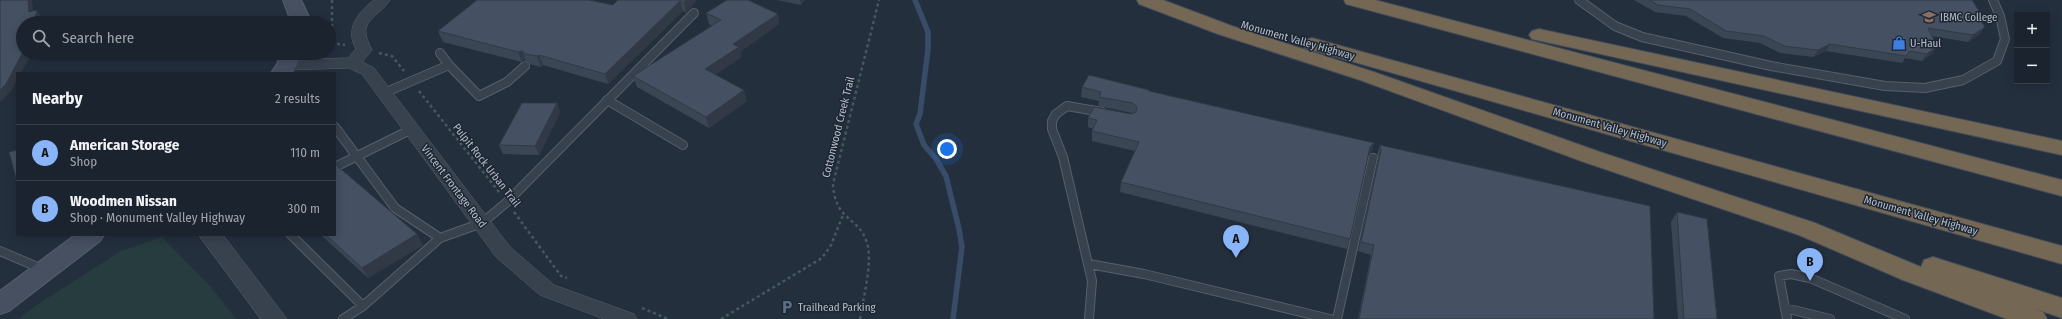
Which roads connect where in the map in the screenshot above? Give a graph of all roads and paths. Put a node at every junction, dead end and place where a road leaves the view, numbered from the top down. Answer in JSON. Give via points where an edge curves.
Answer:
{"nodes":[{"id":1,"x":292,"y":0,"type":"edge"},
{"id":2,"x":332,"y":0,"type":"edge"},
{"id":3,"x":383,"y":0,"type":"edge"},
{"id":4,"x":878,"y":0,"type":"edge"},
{"id":5,"x":1146,"y":0,"type":"edge"},
{"id":6,"x":1157,"y":0,"type":"edge"},
{"id":7,"x":1353,"y":0,"type":"edge"},
{"id":8,"x":1393,"y":0,"type":"edge"},
{"id":9,"x":1579,"y":0,"type":"edge"},
{"id":10,"x":1993,"y":0,"type":"edge"},
{"id":11,"x":694,"y":13,"type":"dead end"},
{"id":12,"x":299,"y":16,"type":"edge"},
{"id":13,"x":332,"y":16,"type":"edge"},
{"id":14,"x":336,"y":44,"type":"edge"},
{"id":15,"x":364,"y":50,"type":"junction"},
{"id":16,"x":440,"y":53,"type":"dead end"},
{"id":17,"x":352,"y":63,"type":"junction"},
{"id":18,"x":286,"y":64,"type":"edge"},
{"id":19,"x":449,"y":65,"type":"junction"},
{"id":20,"x":525,"y":66,"type":"edge"},
{"id":21,"x":412,"y":81,"type":"junction"},
{"id":22,"x":384,"y":93,"type":"junction"},
{"id":23,"x":607,"y":100,"type":"junction"},
{"id":24,"x":1111,"y":114,"type":"edge"},
{"id":25,"x":336,"y":128,"type":"edge"},
{"id":26,"x":412,"y":129,"type":"junction"},
{"id":27,"x":682,"y":145,"type":"dead end"},
{"id":28,"x":2062,"y":148,"type":"edge"},
{"id":29,"x":358,"y":156,"type":"junction"},
{"id":30,"x":1373,"y":158,"type":"dead end"},
{"id":31,"x":336,"y":167,"type":"edge"},
{"id":32,"x":2062,"y":188,"type":"edge"},
{"id":33,"x":507,"y":202,"type":"junction"},
{"id":34,"x":843,"y":215,"type":"junction"},
{"id":35,"x":482,"y":223,"type":"junction"},
{"id":36,"x":1807,"y":229,"type":"junction"},
{"id":37,"x":91,"y":236,"type":"edge"},
{"id":38,"x":292,"y":236,"type":"edge"},
{"id":39,"x":440,"y":238,"type":"junction"},
{"id":40,"x":216,"y":240,"type":"edge"},
{"id":41,"x":0,"y":251,"type":"edge"},
{"id":42,"x":2062,"y":255,"type":"edge"},
{"id":43,"x":1089,"y":264,"type":"junction"},
{"id":44,"x":45,"y":270,"type":"junction"},
{"id":45,"x":568,"y":279,"type":"dead end"},
{"id":46,"x":0,"y":304,"type":"edge"},
{"id":47,"x":363,"y":306,"type":"junction"},
{"id":48,"x":1785,"y":308,"type":"junction"},
{"id":49,"x":2062,"y":308,"type":"edge"},
{"id":50,"x":633,"y":313,"type":"edge"},
{"id":51,"x":275,"y":319,"type":"edge"},
{"id":52,"x":343,"y":319,"type":"edge"},
{"id":53,"x":668,"y":319,"type":"edge"},
{"id":54,"x":721,"y":319,"type":"edge"},
{"id":55,"x":860,"y":319,"type":"edge"},
{"id":56,"x":1089,"y":319,"type":"edge"},
{"id":57,"x":1330,"y":319,"type":"edge"},
{"id":58,"x":1337,"y":319,"type":"edge"},
{"id":59,"x":1787,"y":319,"type":"edge"},
{"id":60,"x":1830,"y":319,"type":"edge"},
{"id":61,"x":1905,"y":319,"type":"edge"},
{"id":62,"x":2034,"y":319,"type":"edge"}],
"edges":[{"from":1,"to":12,"type":"main road"},
{"from":2,"to":13,"type":"path","name":"Pulpit Rock Urban Trail"},
{"from":3,"to":15,"type":"street","via":[[360,20],[358,32]]},
{"from":4,"to":34,"type":"path","name":"Cottonwood Creek Trail","via":[[833,184],[833,201]]},
{"from":5,"to":36,"type":"highway","via":[[1225,30],[1367,76],[1592,157]]},
{"from":6,"to":42,"type":"highway","name":"Monument Valley Highway"},
{"from":7,"to":32,"type":"highway"},
{"from":8,"to":28,"type":"highway","via":[[1680,66]]},
{"from":9,"to":10,"type":"lane","via":[[1615,26],[1642,37],[1771,66],[1885,86],[1925,88],[1963,80],[1997,61],[2005,39]]},
{"from":11,"to":23,"type":"lane"},
{"from":14,"to":15,"type":"path","name":"Pulpit Rock Urban Trail"},
{"from":15,"to":17,"type":"street"},
{"from":15,"to":21,"type":"path","name":"Pulpit Rock Urban Trail","via":[[392,56]]},
{"from":16,"to":19,"type":"lane"},
{"from":17,"to":18,"type":"street"},
{"from":17,"to":22,"type":"street","name":"Vincent Frontage Road","via":[[368,71]]},
{"from":19,"to":20,"type":"lane","via":[[479,96],[507,82]]},
{"from":19,"to":21,"type":"lane"},
{"from":21,"to":22,"type":"lane"},
{"from":21,"to":33,"type":"path","name":"Pulpit Rock Urban Trail"},
{"from":22,"to":26,"type":"street","name":"Vincent Frontage Road"},
{"from":23,"to":27,"type":"lane"},
{"from":23,"to":33,"type":"lane"},
{"from":24,"to":43,"type":"lane","via":[[1066,106],[1056,114],[1052,122],[1052,130],[1064,164]]},
{"from":25,"to":29,"type":"lane"},
{"from":26,"to":29,"type":"lane"},
{"from":26,"to":35,"type":"street","name":"Vincent Frontage Road"},
{"from":29,"to":31,"type":"lane"},
{"from":29,"to":39,"type":"lane","via":[[395,208]]},
{"from":30,"to":58,"type":"lane"},
{"from":33,"to":35,"type":"lane"},
{"from":33,"to":45,"type":"path","name":"Pulpit Rock Urban Trail","via":[[561,276]]},
{"from":34,"to":54,"type":"path","via":[[831,245],[822,258]]},
{"from":34,"to":55,"type":"path","name":"Cottonwood Creek Trail","via":[[863,234],[867,243],[868,258]]},
{"from":35,"to":39,"type":"lane"},
{"from":35,"to":50,"type":"street","name":"Vincent Frontage Road","via":[[503,252],[547,290],[594,308]]},
{"from":36,"to":49,"type":"highway","via":[[1842,236]]},
{"from":36,"to":62,"type":"highway","via":[[1912,273]]},
{"from":37,"to":44,"type":"main road"},
{"from":38,"to":47,"type":"lane"},
{"from":39,"to":47,"type":"lane"},
{"from":40,"to":51,"type":"street"},
{"from":41,"to":44,"type":"lane"},
{"from":43,"to":56,"type":"lane","via":[[1092,281]]},
{"from":43,"to":57,"type":"lane","via":[[1144,274]]},
{"from":44,"to":46,"type":"main road"},
{"from":47,"to":52,"type":"lane"},
{"from":48,"to":59,"type":"lane"},
{"from":48,"to":60,"type":"lane"},
{"from":48,"to":61,"type":"lane","via":[[1779,276],[1791,274],[1810,278]]},
{"from":50,"to":53,"type":"path"}]}
